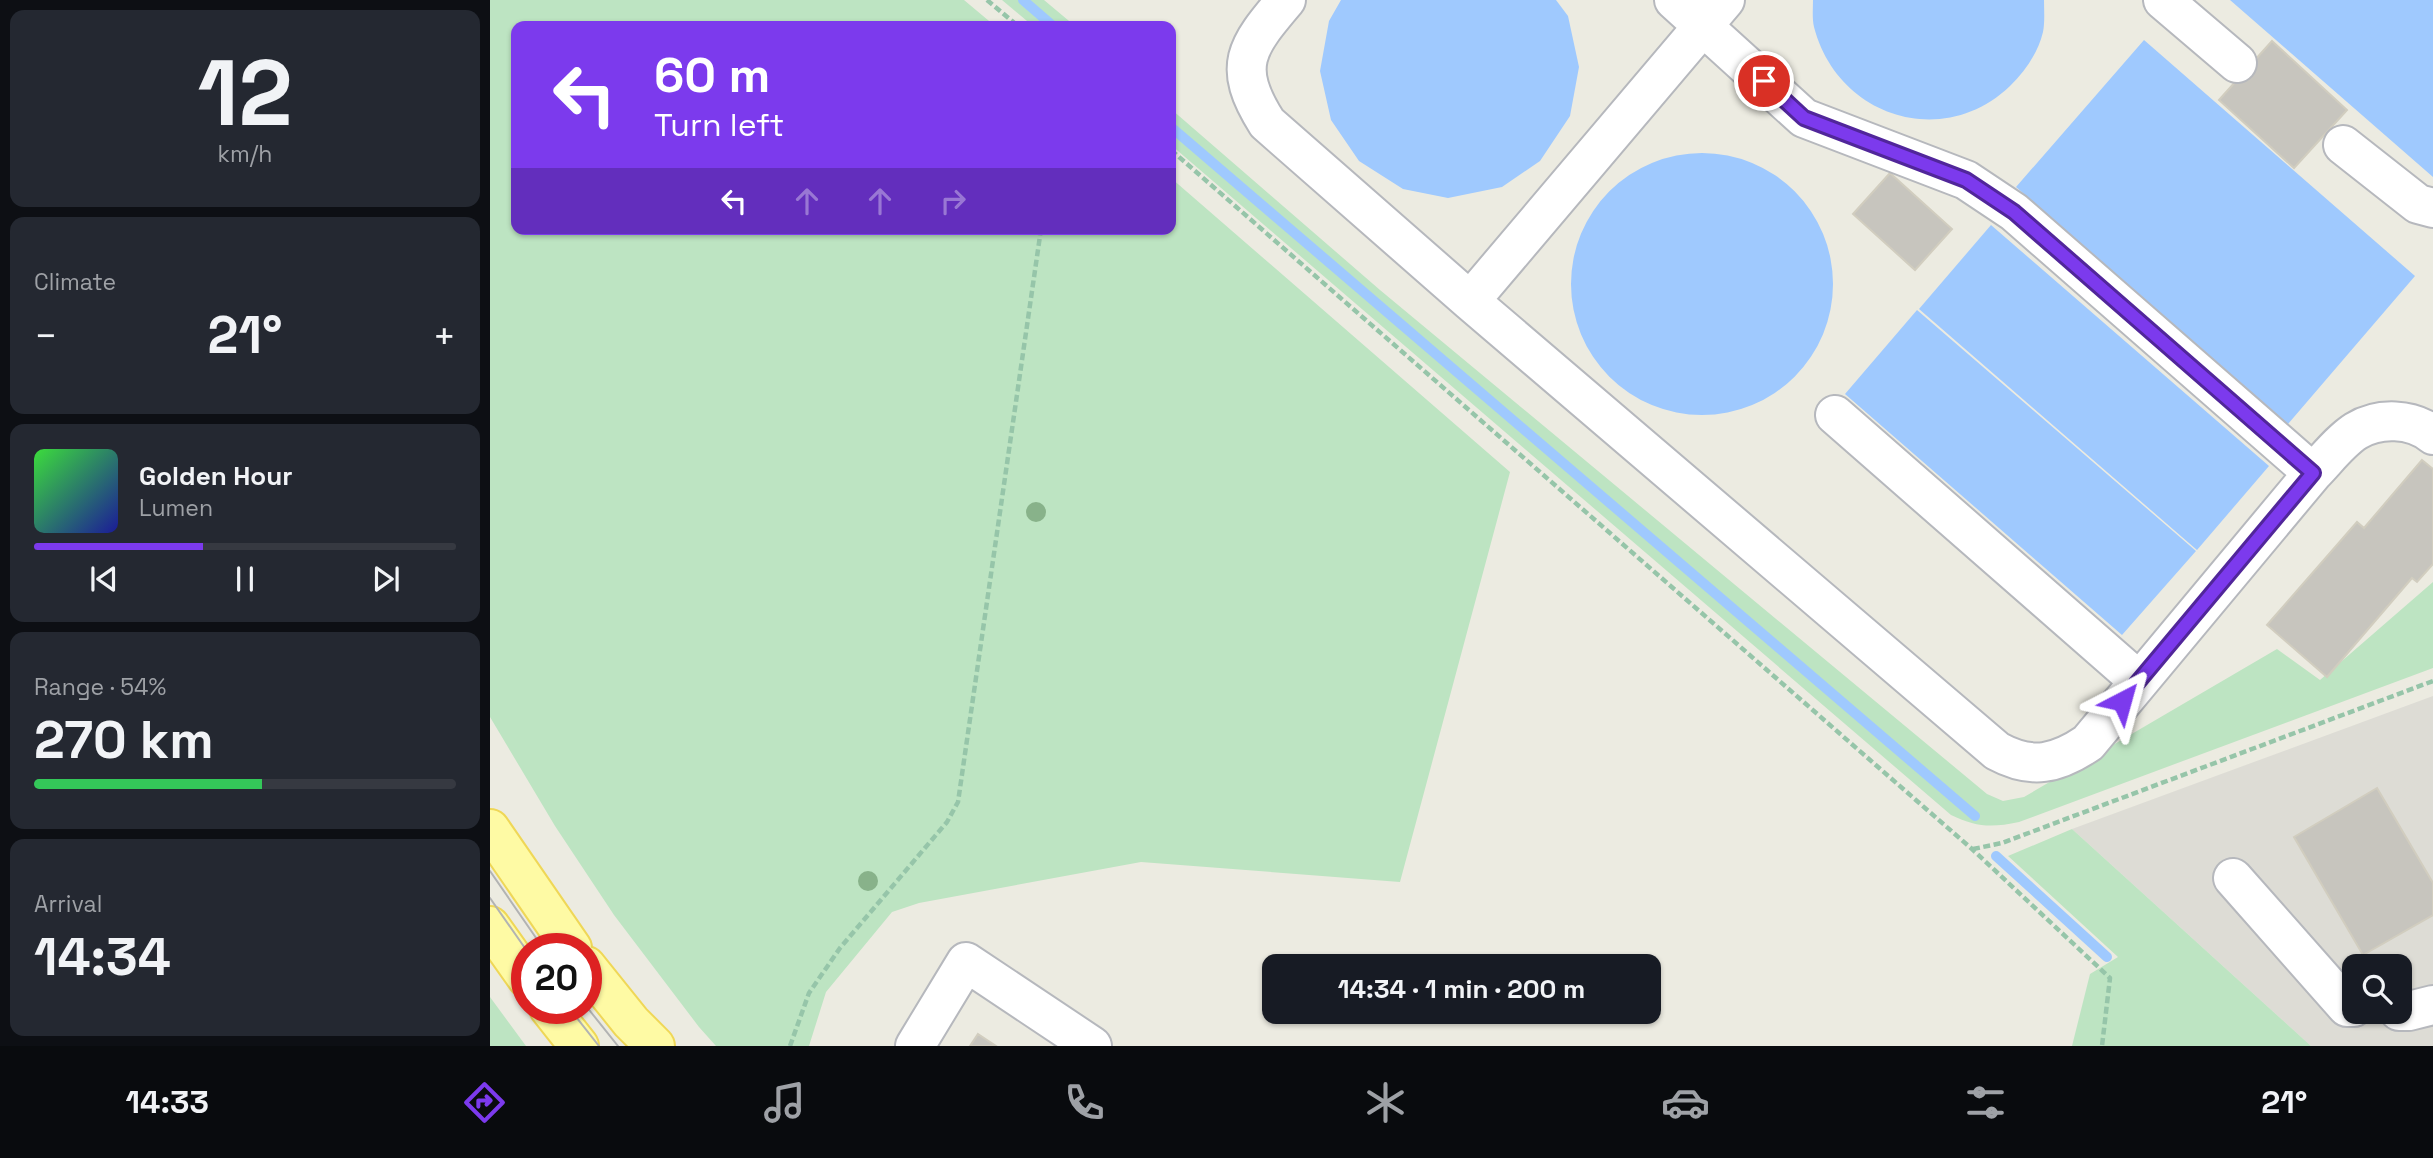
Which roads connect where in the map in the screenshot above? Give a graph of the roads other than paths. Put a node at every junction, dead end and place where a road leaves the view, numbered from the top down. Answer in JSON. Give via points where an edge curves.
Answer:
{"nodes":[{"id":1,"x":1286,"y":0,"type":"edge"},
{"id":2,"x":1674,"y":0,"type":"edge"},
{"id":3,"x":2164,"y":0,"type":"edge"},
{"id":4,"x":1714,"y":13,"type":"edge"},
{"id":5,"x":2237,"y":63,"type":"dead end"},
{"id":6,"x":2343,"y":145,"type":"dead end"},
{"id":7,"x":2433,"y":208,"type":"edge"},
{"id":8,"x":1470,"y":301,"type":"junction"},
{"id":9,"x":1835,"y":415,"type":"dead end"},
{"id":10,"x":2433,"y":435,"type":"edge"},
{"id":11,"x":2313,"y":473,"type":"junction"},
{"id":12,"x":2138,"y":681,"type":"junction"},
{"id":13,"x":490,"y":829,"type":"edge"},
{"id":14,"x":2233,"y":878,"type":"dead end"},
{"id":15,"x":490,"y":926,"type":"edge"},
{"id":16,"x":562,"y":933,"type":"edge"},
{"id":17,"x":511,"y":956,"type":"edge"},
{"id":18,"x":602,"y":986,"type":"edge"},
{"id":19,"x":2342,"y":1001,"type":"edge"},
{"id":20,"x":2433,"y":1005,"type":"edge"},
{"id":21,"x":2412,"y":1010,"type":"edge"},
{"id":22,"x":562,"y":1024,"type":"edge"},
{"id":23,"x":579,"y":1046,"type":"edge"},
{"id":24,"x":655,"y":1046,"type":"edge"},
{"id":25,"x":915,"y":1046,"type":"edge"},
{"id":26,"x":1092,"y":1046,"type":"edge"}],
"edges":[{"from":1,"to":8,"type":"lane","via":[[1249,48],[1245,73],[1252,100],[1266,124]]},
{"from":2,"to":4,"type":"lane"},
{"from":3,"to":5,"type":"lane"},
{"from":4,"to":8,"type":"lane"},
{"from":4,"to":11,"type":"lane","via":[[1804,118],[1966,180],[2014,212]]},
{"from":6,"to":7,"type":"lane","via":[[2418,204]]},
{"from":8,"to":12,"type":"lane","via":[[2012,760],[2052,762],[2070,756],[2088,743]]},
{"from":9,"to":12,"type":"lane"},
{"from":10,"to":11,"type":"lane","via":[[2408,422],[2371,424],[2354,432]]},
{"from":11,"to":12,"type":"lane"},
{"from":13,"to":16,"type":"main road"},
{"from":14,"to":19,"type":"lane"},
{"from":15,"to":17,"type":"main road"},
{"from":18,"to":24,"type":"main road"},
{"from":20,"to":21,"type":"lane"},
{"from":22,"to":23,"type":"main road"},
{"from":25,"to":26,"type":"lane","via":[[966,962]]}]}
